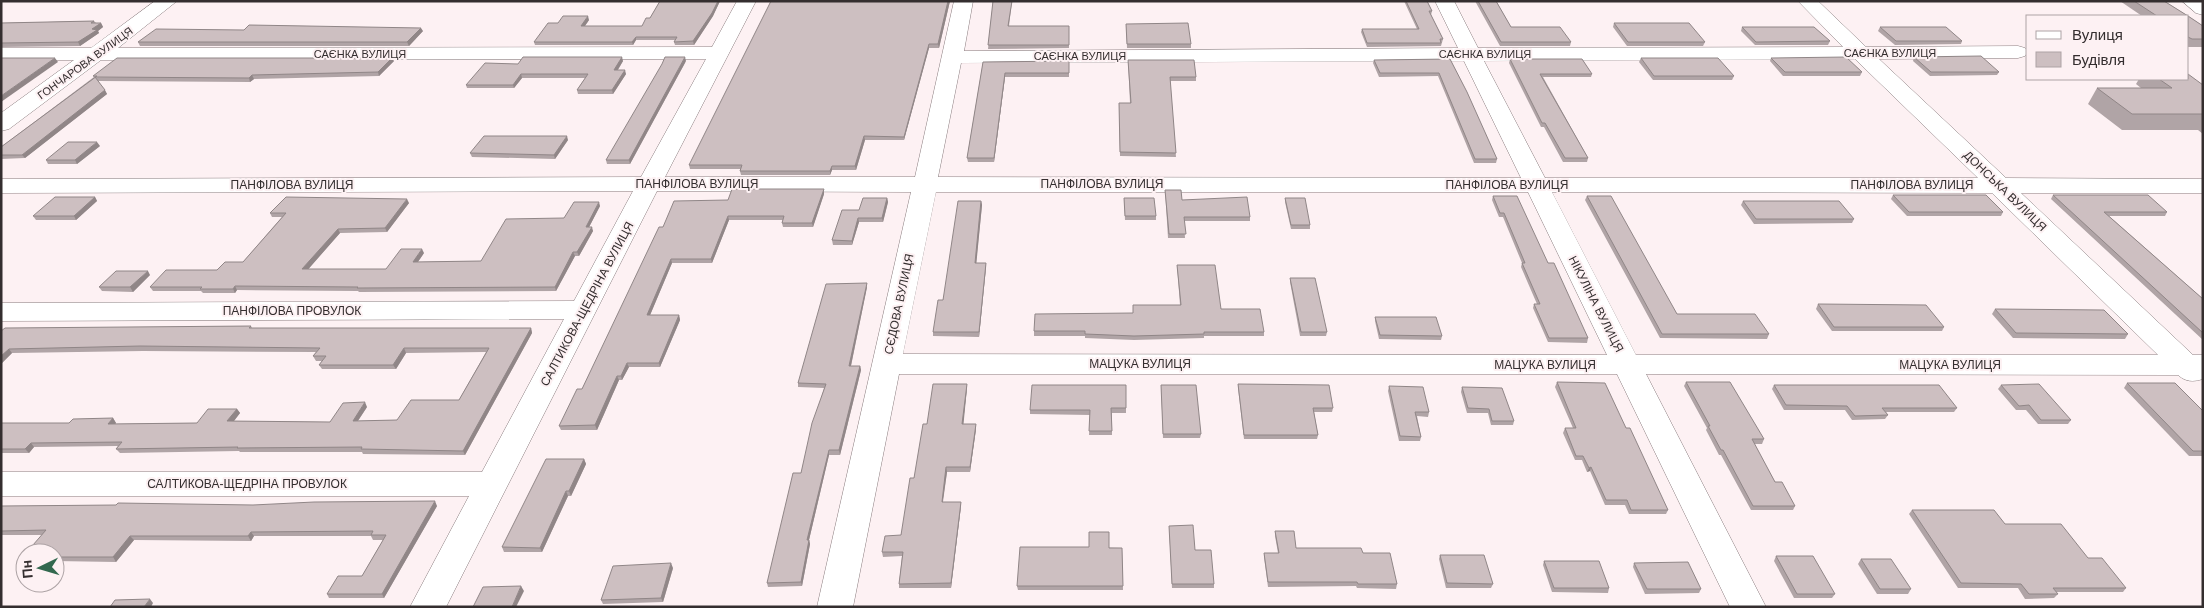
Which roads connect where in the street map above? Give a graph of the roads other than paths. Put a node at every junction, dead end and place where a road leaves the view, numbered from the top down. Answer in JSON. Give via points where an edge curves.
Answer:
{"nodes":[{"id":1,"x":168,"y":1,"type":"edge"},
{"id":2,"x":747,"y":1,"type":"edge"},
{"id":3,"x":964,"y":1,"type":"edge"},
{"id":4,"x":1444,"y":1,"type":"edge"},
{"id":5,"x":1807,"y":1,"type":"edge"},
{"id":6,"x":2190,"y":1,"type":"edge"},
{"id":7,"x":2203,"y":9,"type":"edge"},
{"id":8,"x":2018,"y":52,"type":"dead end"},
{"id":9,"x":719,"y":53,"type":"junction"},
{"id":10,"x":1861,"y":53,"type":"junction"},
{"id":11,"x":1,"y":54,"type":"edge"},
{"id":12,"x":98,"y":54,"type":"junction"},
{"id":13,"x":1471,"y":54,"type":"junction"},
{"id":14,"x":952,"y":57,"type":"junction"},
{"id":15,"x":1,"y":124,"type":"edge"},
{"id":16,"x":649,"y":184,"type":"junction"},
{"id":17,"x":925,"y":184,"type":"junction"},
{"id":18,"x":1536,"y":185,"type":"junction"},
{"id":19,"x":1999,"y":185,"type":"junction"},
{"id":20,"x":1,"y":186,"type":"edge"},
{"id":21,"x":2203,"y":186,"type":"edge"},
{"id":22,"x":583,"y":310,"type":"junction"},
{"id":23,"x":1,"y":312,"type":"edge"},
{"id":24,"x":887,"y":364,"type":"junction"},
{"id":25,"x":1627,"y":365,"type":"junction"},
{"id":26,"x":2197,"y":371,"type":"edge"},
{"id":27,"x":1,"y":484,"type":"edge"},
{"id":28,"x":492,"y":484,"type":"junction"},
{"id":29,"x":428,"y":607,"type":"edge"},
{"id":30,"x":836,"y":607,"type":"edge"},
{"id":31,"x":1748,"y":607,"type":"edge"}],
"edges":[{"from":1,"to":12,"type":"street","name":"ГОНЧАРОВА ВУЛИЦЯ"},
{"from":2,"to":9,"type":"street","name":"САЛТИКОВА-ЩЕДРІНА ВУЛИЦЯ"},
{"from":3,"to":14,"type":"street","name":"СЄДОВА ВУЛИЦЯ"},
{"from":4,"to":13,"type":"street","name":"НІКУЛІНА ВУЛИЦЯ"},
{"from":5,"to":10,"type":"street","name":"ДОНСЬКА ВУЛИЦЯ"},
{"from":6,"to":7,"type":"street"},
{"from":8,"to":10,"type":"street","name":"САЄНКА ВУЛИЦЯ"},
{"from":9,"to":12,"type":"street","name":"САЄНКА ВУЛИЦЯ"},
{"from":9,"to":16,"type":"street","name":"САЛТИКОВА-ЩЕДРІНА ВУЛИЦЯ"},
{"from":10,"to":13,"type":"street","name":"САЄНКА ВУЛИЦЯ"},
{"from":10,"to":19,"type":"street","name":"ДОНСЬКА ВУЛИЦЯ"},
{"from":11,"to":12,"type":"street","name":"САЄНКА ВУЛИЦЯ"},
{"from":12,"to":15,"type":"street","name":"ГОНЧАРОВА ВУЛИЦЯ"},
{"from":13,"to":14,"type":"street","name":"САЄНКА ВУЛИЦЯ"},
{"from":13,"to":18,"type":"street","name":"НІКУЛІНА ВУЛИЦЯ"},
{"from":14,"to":17,"type":"street","name":"СЄДОВА ВУЛИЦЯ"},
{"from":16,"to":17,"type":"street","name":"ПАНФІЛОВА ВУЛИЦЯ"},
{"from":16,"to":20,"type":"street","name":"ПАНФІЛОВА ВУЛИЦЯ"},
{"from":16,"to":22,"type":"street","name":"САЛТИКОВА-ЩЕДРІНА ВУЛИЦЯ"},
{"from":17,"to":18,"type":"street","name":"ПАНФІЛОВА ВУЛИЦЯ"},
{"from":17,"to":24,"type":"street","name":"СЄДОВА ВУЛИЦЯ"},
{"from":18,"to":19,"type":"street","name":"ПАНФІЛОВА ВУЛИЦЯ"},
{"from":18,"to":25,"type":"street","name":"НІКУЛІНА ВУЛИЦЯ"},
{"from":19,"to":21,"type":"street","name":"ПАНФІЛОВА ВУЛИЦЯ"},
{"from":19,"to":26,"type":"street","name":"ДОНСЬКА ВУЛИЦЯ"},
{"from":22,"to":23,"type":"street","name":"ПАНФІЛОВА ПРОВУЛОК"},
{"from":22,"to":28,"type":"street","name":"САЛТИКОВА-ЩЕДРІНА ВУЛИЦЯ"},
{"from":24,"to":25,"type":"street","name":"МАЦУКА ВУЛИЦЯ"},
{"from":24,"to":30,"type":"street","name":"СЄДОВА ВУЛИЦЯ"},
{"from":25,"to":26,"type":"street","name":"МАЦУКА ВУЛИЦЯ"},
{"from":25,"to":31,"type":"street","name":"НІКУЛІНА ВУЛИЦЯ"},
{"from":27,"to":28,"type":"street","name":"САЛТИКОВА-ЩЕДРІНА ПРОВУЛОК"},
{"from":28,"to":29,"type":"street","name":"САЛТИКОВА-ЩЕДРІНА ВУЛИЦЯ"}]}
